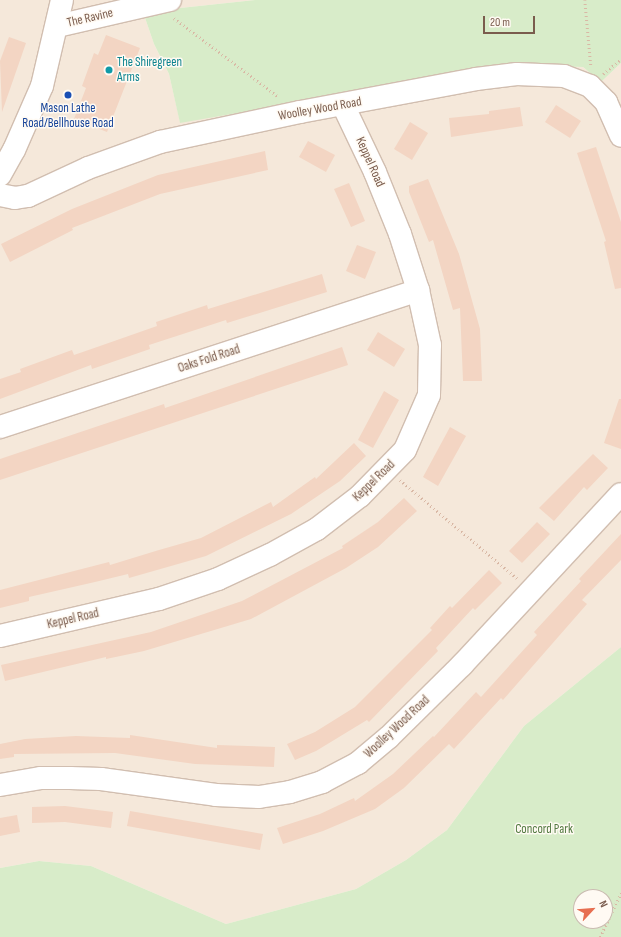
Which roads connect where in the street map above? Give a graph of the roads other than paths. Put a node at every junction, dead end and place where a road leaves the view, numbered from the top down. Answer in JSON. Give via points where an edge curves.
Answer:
{"nodes":[{"id":1,"x":62,"y":0,"type":"edge"},
{"id":2,"x":162,"y":2,"type":"edge"},
{"id":3,"x":57,"y":26,"type":"junction"},
{"id":4,"x":343,"y":105,"type":"junction"},
{"id":5,"x":621,"y":136,"type":"edge"},
{"id":6,"x":0,"y":174,"type":"edge"},
{"id":7,"x":0,"y":194,"type":"edge"},
{"id":8,"x":418,"y":290,"type":"junction"},
{"id":9,"x":0,"y":427,"type":"edge"},
{"id":10,"x":621,"y":494,"type":"edge"},
{"id":11,"x":0,"y":636,"type":"edge"},
{"id":12,"x":0,"y":785,"type":"edge"}],
"edges":[{"from":1,"to":3,"type":"street"},
{"from":2,"to":3,"type":"street","name":"The Ravine"},
{"from":3,"to":6,"type":"street","via":[[42,86],[14,150]]},
{"from":4,"to":5,"type":"street","name":"Woolley Wood Road","via":[[476,79],[517,74],[551,74],[576,80],[597,92],[614,116]]},
{"from":4,"to":7,"type":"street","name":"Woolley Wood Road","via":[[160,142],[88,168],[28,196],[15,198]]},
{"from":4,"to":8,"type":"street","name":"Keppel Road","via":[[375,172],[400,234]]},
{"from":8,"to":9,"type":"street","name":"Oaks Fold Road"},
{"from":8,"to":11,"type":"street","name":"Keppel Road","via":[[430,345],[430,394],[405,450],[360,496],[317,529],[270,555],[218,579],[159,599]]},
{"from":10,"to":12,"type":"street","name":"Woolley Wood Road","via":[[462,665],[389,737],[358,763],[322,782],[290,792],[259,796],[216,796],[101,779],[41,778]]}]}
